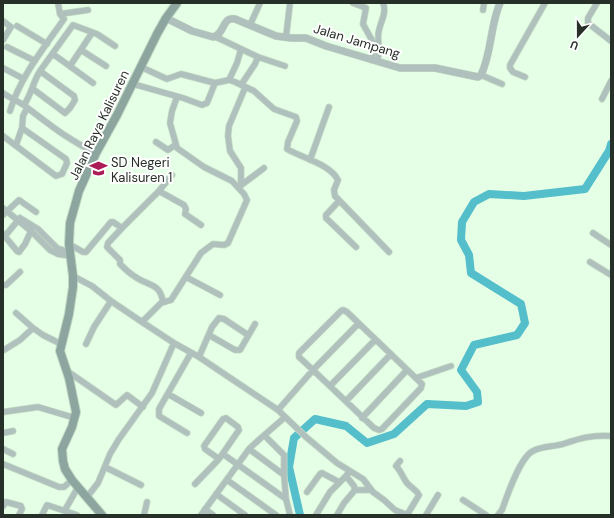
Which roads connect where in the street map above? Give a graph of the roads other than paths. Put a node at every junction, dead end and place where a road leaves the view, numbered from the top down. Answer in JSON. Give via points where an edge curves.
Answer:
{"nodes":[{"id":1,"x":58,"y":3,"type":"edge"},
{"id":2,"x":177,"y":3,"type":"edge"},
{"id":3,"x":260,"y":3,"type":"edge"},
{"id":4,"x":290,"y":3,"type":"edge"},
{"id":5,"x":353,"y":3,"type":"edge"},
{"id":6,"x":383,"y":3,"type":"edge"},
{"id":7,"x":484,"y":3,"type":"edge"},
{"id":8,"x":500,"y":3,"type":"edge"},
{"id":9,"x":546,"y":3,"type":"edge"},
{"id":10,"x":597,"y":3,"type":"edge"},
{"id":11,"x":88,"y":10,"type":"dead end"},
{"id":12,"x":483,"y":10,"type":"dead end"},
{"id":13,"x":60,"y":14,"type":"junction"},
{"id":14,"x":166,"y":18,"type":"junction"},
{"id":15,"x":64,"y":19,"type":"junction"},
{"id":16,"x":3,"y":21,"type":"edge"},
{"id":17,"x":73,"y":25,"type":"junction"},
{"id":18,"x":250,"y":25,"type":"junction"},
{"id":19,"x":17,"y":26,"type":"dead end"},
{"id":20,"x":92,"y":33,"type":"junction"},
{"id":21,"x":216,"y":37,"type":"junction"},
{"id":22,"x":286,"y":37,"type":"junction"},
{"id":23,"x":3,"y":40,"type":"edge"},
{"id":24,"x":611,"y":41,"type":"edge"},
{"id":25,"x":47,"y":44,"type":"junction"},
{"id":26,"x":115,"y":46,"type":"dead end"},
{"id":27,"x":7,"y":47,"type":"dead end"},
{"id":28,"x":242,"y":49,"type":"junction"},
{"id":29,"x":82,"y":50,"type":"junction"},
{"id":30,"x":53,"y":54,"type":"junction"},
{"id":31,"x":258,"y":57,"type":"junction"},
{"id":32,"x":374,"y":60,"type":"junction"},
{"id":33,"x":35,"y":61,"type":"junction"},
{"id":34,"x":70,"y":66,"type":"junction"},
{"id":35,"x":106,"y":66,"type":"dead end"},
{"id":36,"x":285,"y":66,"type":"dead end"},
{"id":37,"x":140,"y":67,"type":"junction"},
{"id":38,"x":3,"y":68,"type":"edge"},
{"id":39,"x":40,"y":71,"type":"junction"},
{"id":40,"x":481,"y":75,"type":"junction"},
{"id":41,"x":525,"y":77,"type":"dead end"},
{"id":42,"x":24,"y":79,"type":"junction"},
{"id":43,"x":229,"y":80,"type":"junction"},
{"id":44,"x":611,"y":82,"type":"edge"},
{"id":45,"x":93,"y":83,"type":"dead end"},
{"id":46,"x":215,"y":83,"type":"junction"},
{"id":47,"x":133,"y":84,"type":"junction"},
{"id":48,"x":502,"y":84,"type":"dead end"},
{"id":49,"x":243,"y":86,"type":"junction"},
{"id":50,"x":33,"y":89,"type":"junction"},
{"id":51,"x":3,"y":93,"type":"edge"},
{"id":52,"x":177,"y":97,"type":"junction"},
{"id":53,"x":602,"y":99,"type":"dead end"},
{"id":54,"x":13,"y":100,"type":"junction"},
{"id":55,"x":25,"y":106,"type":"junction"},
{"id":56,"x":329,"y":107,"type":"dead end"},
{"id":57,"x":10,"y":111,"type":"dead end"},
{"id":58,"x":22,"y":128,"type":"junction"},
{"id":59,"x":3,"y":136,"type":"edge"},
{"id":60,"x":156,"y":142,"type":"dead end"},
{"id":61,"x":16,"y":145,"type":"junction"},
{"id":62,"x":175,"y":145,"type":"junction"},
{"id":63,"x":96,"y":152,"type":"junction"},
{"id":64,"x":310,"y":160,"type":"junction"},
{"id":65,"x":264,"y":168,"type":"dead end"},
{"id":66,"x":172,"y":175,"type":"dead end"},
{"id":67,"x":240,"y":186,"type":"junction"},
{"id":68,"x":159,"y":191,"type":"junction"},
{"id":69,"x":339,"y":201,"type":"junction"},
{"id":70,"x":6,"y":212,"type":"edge"},
{"id":71,"x":36,"y":212,"type":"dead end"},
{"id":72,"x":19,"y":219,"type":"junction"},
{"id":73,"x":201,"y":225,"type":"dead end"},
{"id":74,"x":122,"y":228,"type":"junction"},
{"id":75,"x":31,"y":231,"type":"junction"},
{"id":76,"x":593,"y":233,"type":"dead end"},
{"id":77,"x":4,"y":235,"type":"edge"},
{"id":78,"x":611,"y":245,"type":"edge"},
{"id":79,"x":356,"y":248,"type":"dead end"},
{"id":80,"x":70,"y":251,"type":"junction"},
{"id":81,"x":389,"y":252,"type":"dead end"},
{"id":82,"x":590,"y":262,"type":"dead end"},
{"id":83,"x":20,"y":272,"type":"dead end"},
{"id":84,"x":611,"y":275,"type":"edge"},
{"id":85,"x":73,"y":276,"type":"junction"},
{"id":86,"x":186,"y":276,"type":"junction"},
{"id":87,"x":3,"y":285,"type":"edge"},
{"id":88,"x":220,"y":295,"type":"dead end"},
{"id":89,"x":111,"y":301,"type":"junction"},
{"id":90,"x":162,"y":302,"type":"junction"},
{"id":91,"x":16,"y":313,"type":"dead end"},
{"id":92,"x":142,"y":322,"type":"junction"},
{"id":93,"x":254,"y":324,"type":"dead end"},
{"id":94,"x":358,"y":324,"type":"junction"},
{"id":95,"x":33,"y":328,"type":"junction"},
{"id":96,"x":209,"y":335,"type":"junction"},
{"id":97,"x":248,"y":335,"type":"junction"},
{"id":98,"x":375,"y":340,"type":"junction"},
{"id":99,"x":174,"y":343,"type":"junction"},
{"id":100,"x":61,"y":344,"type":"junction"},
{"id":101,"x":86,"y":344,"type":"dead end"},
{"id":102,"x":4,"y":350,"type":"dead end"},
{"id":103,"x":191,"y":353,"type":"junction"},
{"id":104,"x":391,"y":354,"type":"junction"},
{"id":105,"x":199,"y":357,"type":"junction"},
{"id":106,"x":451,"y":366,"type":"dead end"},
{"id":107,"x":313,"y":370,"type":"junction"},
{"id":108,"x":407,"y":370,"type":"junction"},
{"id":109,"x":66,"y":371,"type":"junction"},
{"id":110,"x":416,"y":378,"type":"junction"},
{"id":111,"x":330,"y":386,"type":"junction"},
{"id":112,"x":168,"y":394,"type":"junction"},
{"id":113,"x":346,"y":401,"type":"junction"},
{"id":114,"x":143,"y":407,"type":"junction"},
{"id":115,"x":278,"y":410,"type":"junction"},
{"id":116,"x":3,"y":412,"type":"edge"},
{"id":117,"x":201,"y":413,"type":"dead end"},
{"id":118,"x":285,"y":417,"type":"junction"},
{"id":119,"x":75,"y":418,"type":"junction"},
{"id":120,"x":362,"y":418,"type":"junction"},
{"id":121,"x":13,"y":432,"type":"dead end"},
{"id":122,"x":3,"y":433,"type":"edge"},
{"id":123,"x":187,"y":433,"type":"dead end"},
{"id":124,"x":264,"y":436,"type":"junction"},
{"id":125,"x":611,"y":436,"type":"edge"},
{"id":126,"x":249,"y":449,"type":"junction"},
{"id":127,"x":3,"y":450,"type":"edge"},
{"id":128,"x":13,"y":454,"type":"dead end"},
{"id":129,"x":223,"y":454,"type":"junction"},
{"id":130,"x":220,"y":459,"type":"junction"},
{"id":131,"x":400,"y":461,"type":"dead end"},
{"id":132,"x":3,"y":464,"type":"edge"},
{"id":133,"x":238,"y":464,"type":"junction"},
{"id":134,"x":105,"y":466,"type":"junction"},
{"id":135,"x":348,"y":474,"type":"junction"},
{"id":136,"x":284,"y":475,"type":"junction"},
{"id":137,"x":72,"y":480,"type":"junction"},
{"id":138,"x":227,"y":480,"type":"junction"},
{"id":139,"x":339,"y":482,"type":"junction"},
{"id":140,"x":195,"y":484,"type":"dead end"},
{"id":141,"x":141,"y":485,"type":"dead end"},
{"id":142,"x":78,"y":487,"type":"junction"},
{"id":143,"x":355,"y":490,"type":"junction"},
{"id":144,"x":370,"y":490,"type":"junction"},
{"id":145,"x":307,"y":492,"type":"dead end"},
{"id":146,"x":216,"y":494,"type":"junction"},
{"id":147,"x":438,"y":495,"type":"dead end"},
{"id":148,"x":87,"y":497,"type":"junction"},
{"id":149,"x":286,"y":499,"type":"junction"},
{"id":150,"x":463,"y":500,"type":"dead end"},
{"id":151,"x":147,"y":502,"type":"dead end"},
{"id":152,"x":3,"y":506,"type":"edge"},
{"id":153,"x":205,"y":509,"type":"junction"},
{"id":154,"x":62,"y":511,"type":"edge"},
{"id":155,"x":394,"y":512,"type":"edge"},
{"id":156,"x":19,"y":515,"type":"edge"},
{"id":157,"x":42,"y":515,"type":"edge"},
{"id":158,"x":77,"y":515,"type":"edge"},
{"id":159,"x":102,"y":515,"type":"edge"},
{"id":160,"x":144,"y":515,"type":"edge"},
{"id":161,"x":201,"y":515,"type":"edge"},
{"id":162,"x":213,"y":515,"type":"edge"},
{"id":163,"x":245,"y":515,"type":"edge"},
{"id":164,"x":276,"y":515,"type":"edge"},
{"id":165,"x":290,"y":515,"type":"edge"},
{"id":166,"x":316,"y":515,"type":"edge"},
{"id":167,"x":337,"y":515,"type":"edge"},
{"id":168,"x":407,"y":515,"type":"edge"},
{"id":169,"x":426,"y":515,"type":"edge"},
{"id":170,"x":486,"y":515,"type":"edge"},
{"id":171,"x":498,"y":515,"type":"edge"}],
"edges":[{"from":1,"to":13,"type":"street"},
{"from":2,"to":14,"type":"main road","name":"Jalan Raya Kalisuren"},
{"from":3,"to":18,"type":"street"},
{"from":4,"to":22,"type":"street"},
{"from":5,"to":32,"type":"street","via":[[366,8],[363,24],[374,44]]},
{"from":6,"to":32,"type":"street","via":[[378,38],[380,51]]},
{"from":7,"to":12,"type":"street"},
{"from":8,"to":40,"type":"street"},
{"from":9,"to":41,"type":"street","via":[[510,65],[510,70]]},
{"from":10,"to":24,"type":"street","via":[[588,18],[588,23]]},
{"from":11,"to":13,"type":"street"},
{"from":13,"to":15,"type":"street"},
{"from":14,"to":21,"type":"street","via":[[192,31]]},
{"from":14,"to":37,"type":"main road","name":"Jalan Raya Kalisuren"},
{"from":15,"to":17,"type":"street"},
{"from":15,"to":25,"type":"street"},
{"from":16,"to":23,"type":"street","via":[[10,26]]},
{"from":17,"to":20,"type":"street"},
{"from":17,"to":30,"type":"street"},
{"from":18,"to":21,"type":"street","name":"Jalan Jampang","via":[[229,19]]},
{"from":18,"to":22,"type":"street","name":"Jalan Jampang"},
{"from":19,"to":25,"type":"street"},
{"from":20,"to":26,"type":"street"},
{"from":20,"to":29,"type":"street"},
{"from":21,"to":28,"type":"street"},
{"from":22,"to":32,"type":"street","name":"Jalan Jampang","via":[[306,38]]},
{"from":25,"to":33,"type":"street"},
{"from":27,"to":33,"type":"street"},
{"from":28,"to":31,"type":"street"},
{"from":28,"to":43,"type":"street"},
{"from":29,"to":34,"type":"street"},
{"from":29,"to":35,"type":"street"},
{"from":30,"to":34,"type":"street"},
{"from":30,"to":39,"type":"street"},
{"from":31,"to":36,"type":"street"},
{"from":31,"to":49,"type":"street"},
{"from":32,"to":40,"type":"street","name":"Jalan Jampang","via":[[400,68],[435,68],[474,77]]},
{"from":33,"to":42,"type":"street"},
{"from":34,"to":45,"type":"street"},
{"from":37,"to":46,"type":"street","via":[[167,78],[181,74]]},
{"from":37,"to":47,"type":"main road","name":"Jalan Raya Kalisuren"},
{"from":38,"to":42,"type":"street"},
{"from":39,"to":50,"type":"street"},
{"from":39,"to":50,"type":"street","via":[[74,96],[75,100],[65,113]]},
{"from":40,"to":48,"type":"street"},
{"from":42,"to":54,"type":"street"},
{"from":43,"to":46,"type":"street"},
{"from":43,"to":49,"type":"street"},
{"from":44,"to":53,"type":"street"},
{"from":46,"to":52,"type":"street","via":[[204,105]]},
{"from":47,"to":52,"type":"street"},
{"from":47,"to":63,"type":"main road","name":"Jalan Raya Kalisuren"},
{"from":49,"to":64,"type":"street","via":[[254,91],[274,109],[297,118],[287,148]]},
{"from":49,"to":67,"type":"street","via":[[228,136],[230,151],[241,168]]},
{"from":50,"to":55,"type":"street"},
{"from":51,"to":54,"type":"street"},
{"from":52,"to":62,"type":"street","via":[[170,118]]},
{"from":54,"to":55,"type":"street"},
{"from":54,"to":57,"type":"street"},
{"from":55,"to":58,"type":"street"},
{"from":55,"to":63,"type":"street","via":[[73,141]]},
{"from":56,"to":64,"type":"street"},
{"from":58,"to":61,"type":"street"},
{"from":58,"to":61,"type":"street","via":[[66,159],[62,174],[56,176]]},
{"from":59,"to":61,"type":"street"},
{"from":60,"to":62,"type":"street","via":[[168,150]]},
{"from":62,"to":67,"type":"street","via":[[204,167]]},
{"from":63,"to":80,"type":"main road","name":"Jalan Raya Kalisuren","via":[[71,216]]},
{"from":64,"to":69,"type":"street","via":[[336,177],[338,182],[334,193]]},
{"from":65,"to":67,"type":"street"},
{"from":66,"to":68,"type":"street"},
{"from":67,"to":86,"type":"street","via":[[247,200],[228,242],[208,247]]},
{"from":68,"to":73,"type":"street","via":[[184,205],[185,214]]},
{"from":68,"to":74,"type":"street"},
{"from":69,"to":79,"type":"street","via":[[326,218]]},
{"from":69,"to":81,"type":"street"},
{"from":70,"to":71,"type":"street","via":[[19,200]]},
{"from":70,"to":72,"type":"street"},
{"from":72,"to":75,"type":"street"},
{"from":72,"to":77,"type":"street"},
{"from":72,"to":80,"type":"street","via":[[38,229],[57,248]]},
{"from":74,"to":80,"type":"street","via":[[111,222],[85,252]]},
{"from":74,"to":90,"type":"street","via":[[107,247],[134,277],[158,289]]},
{"from":75,"to":77,"type":"street","via":[[20,252]]},
{"from":75,"to":80,"type":"street","via":[[55,253]]},
{"from":76,"to":78,"type":"street"},
{"from":80,"to":85,"type":"main road","name":"Jalan Raya Kalisuren"},
{"from":82,"to":84,"type":"street"},
{"from":83,"to":87,"type":"street"},
{"from":85,"to":89,"type":"street","via":[[92,286]]},
{"from":85,"to":100,"type":"main road","name":"Jalan Raya Kalisuren","via":[[69,314]]},
{"from":86,"to":88,"type":"street"},
{"from":86,"to":90,"type":"street","via":[[171,300]]},
{"from":89,"to":92,"type":"street"},
{"from":89,"to":101,"type":"street"},
{"from":90,"to":92,"type":"street"},
{"from":91,"to":95,"type":"street"},
{"from":92,"to":99,"type":"street"},
{"from":93,"to":97,"type":"street"},
{"from":94,"to":98,"type":"street"},
{"from":94,"to":107,"type":"street"},
{"from":94,"to":107,"type":"street","via":[[343,310],[335,316],[299,354]]},
{"from":95,"to":100,"type":"street"},
{"from":95,"to":102,"type":"street"},
{"from":96,"to":97,"type":"street","via":[[238,351]]},
{"from":96,"to":97,"type":"street","via":[[219,318]]},
{"from":96,"to":105,"type":"street"},
{"from":98,"to":104,"type":"street"},
{"from":98,"to":111,"type":"street"},
{"from":99,"to":103,"type":"street"},
{"from":99,"to":114,"type":"street"},
{"from":100,"to":109,"type":"main road","name":"Jalan Raya Kalisuren","via":[[61,357]]},
{"from":103,"to":105,"type":"street"},
{"from":103,"to":112,"type":"street"},
{"from":104,"to":108,"type":"street"},
{"from":104,"to":113,"type":"street"},
{"from":105,"to":115,"type":"street"},
{"from":106,"to":110,"type":"street"},
{"from":107,"to":111,"type":"street"},
{"from":107,"to":115,"type":"street"},
{"from":108,"to":110,"type":"street"},
{"from":108,"to":120,"type":"street"},
{"from":109,"to":114,"type":"street","via":[[116,405],[127,395]]},
{"from":109,"to":119,"type":"main road","name":"Jalan Raya Kalisuren","via":[[71,385]]},
{"from":110,"to":120,"type":"street","via":[[422,384],[422,388],[380,430]]},
{"from":111,"to":113,"type":"street"},
{"from":112,"to":117,"type":"street"},
{"from":112,"to":123,"type":"street","via":[[159,409],[159,416]]},
{"from":113,"to":120,"type":"street"},
{"from":114,"to":134,"type":"street","via":[[125,430]]},
{"from":115,"to":118,"type":"street"},
{"from":116,"to":119,"type":"street","via":[[38,407]]},
{"from":118,"to":124,"type":"street"},
{"from":118,"to":135,"type":"street"},
{"from":119,"to":137,"type":"main road","name":"Jalan Raya Kalisuren","via":[[62,449],[62,461]]},
{"from":121,"to":122,"type":"street"},
{"from":124,"to":126,"type":"street"},
{"from":124,"to":136,"type":"street","via":[[284,455]]},
{"from":125,"to":171,"type":"street","via":[[587,436],[528,453]]},
{"from":126,"to":133,"type":"street"},
{"from":126,"to":136,"type":"street"},
{"from":127,"to":128,"type":"street"},
{"from":129,"to":130,"type":"street"},
{"from":129,"to":130,"type":"street","via":[[239,428],[226,418],[204,446]]},
{"from":129,"to":133,"type":"street"},
{"from":130,"to":140,"type":"street"},
{"from":131,"to":168,"type":"street","via":[[396,466],[406,482],[419,495]]},
{"from":132,"to":137,"type":"street","via":[[59,487],[64,487]]},
{"from":133,"to":138,"type":"street"},
{"from":133,"to":149,"type":"street"},
{"from":134,"to":141,"type":"street"},
{"from":134,"to":148,"type":"street","via":[[98,483]]},
{"from":135,"to":139,"type":"street"},
{"from":135,"to":143,"type":"street"},
{"from":135,"to":144,"type":"street","via":[[363,479]]},
{"from":136,"to":149,"type":"street"},
{"from":137,"to":142,"type":"main road","name":"Jalan Raya Kalisuren"},
{"from":138,"to":146,"type":"street"},
{"from":138,"to":164,"type":"street"},
{"from":139,"to":145,"type":"street","via":[[322,472]]},
{"from":139,"to":166,"type":"street"},
{"from":142,"to":148,"type":"main road","name":"Jalan Raya Kalisuren"},
{"from":142,"to":154,"type":"street"},
{"from":143,"to":144,"type":"street"},
{"from":143,"to":167,"type":"street"},
{"from":144,"to":155,"type":"street"},
{"from":146,"to":153,"type":"street"},
{"from":146,"to":163,"type":"street"},
{"from":147,"to":169,"type":"street"},
{"from":148,"to":159,"type":"main road","name":"Jalan Raya Kalisuren"},
{"from":149,"to":165,"type":"street"},
{"from":150,"to":170,"type":"street"},
{"from":151,"to":160,"type":"street"},
{"from":152,"to":156,"type":"street","via":[[6,502],[21,506]]},
{"from":153,"to":161,"type":"street"},
{"from":153,"to":162,"type":"street"},
{"from":154,"to":157,"type":"street","via":[[47,505]]},
{"from":154,"to":158,"type":"street"},
{"from":155,"to":168,"type":"street"}]}
